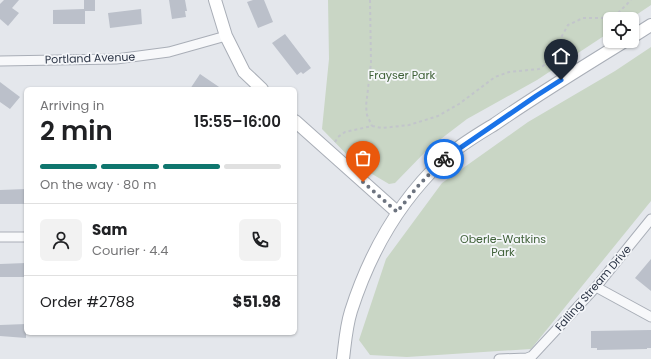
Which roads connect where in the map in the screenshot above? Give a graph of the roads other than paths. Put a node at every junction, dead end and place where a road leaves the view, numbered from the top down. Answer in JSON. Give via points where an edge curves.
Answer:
{"nodes":[{"id":1,"x":215,"y":0,"type":"edge"},
{"id":2,"x":651,"y":25,"type":"edge"},
{"id":3,"x":639,"y":33,"type":"edge"},
{"id":4,"x":226,"y":36,"type":"junction"},
{"id":5,"x":614,"y":48,"type":"edge"},
{"id":6,"x":0,"y":61,"type":"edge"},
{"id":7,"x":260,"y":87,"type":"edge"},
{"id":8,"x":297,"y":124,"type":"edge"},
{"id":9,"x":397,"y":212,"type":"junction"},
{"id":10,"x":651,"y":218,"type":"edge"},
{"id":11,"x":0,"y":237,"type":"edge"},
{"id":12,"x":24,"y":237,"type":"edge"},
{"id":13,"x":596,"y":288,"type":"junction"},
{"id":14,"x":651,"y":317,"type":"edge"},
{"id":15,"x":343,"y":359,"type":"edge"},
{"id":16,"x":499,"y":359,"type":"edge"}],
"edges":[{"from":1,"to":4,"type":"main road"},
{"from":2,"to":3,"type":"main road"},
{"from":4,"to":6,"type":"street","name":"Portland Avenue","via":[[169,52],[116,59]]},
{"from":4,"to":7,"type":"main road","via":[[244,72]]},
{"from":5,"to":9,"type":"main road","via":[[536,96],[444,160]]},
{"from":8,"to":9,"type":"main road"},
{"from":9,"to":15,"type":"main road","via":[[362,280],[351,312]]},
{"from":10,"to":13,"type":"street","name":"Falling Stream Drive"},
{"from":11,"to":12,"type":"street"},
{"from":13,"to":14,"type":"street"},
{"from":13,"to":16,"type":"street","name":"Falling Stream Drive","via":[[532,356]]}]}
